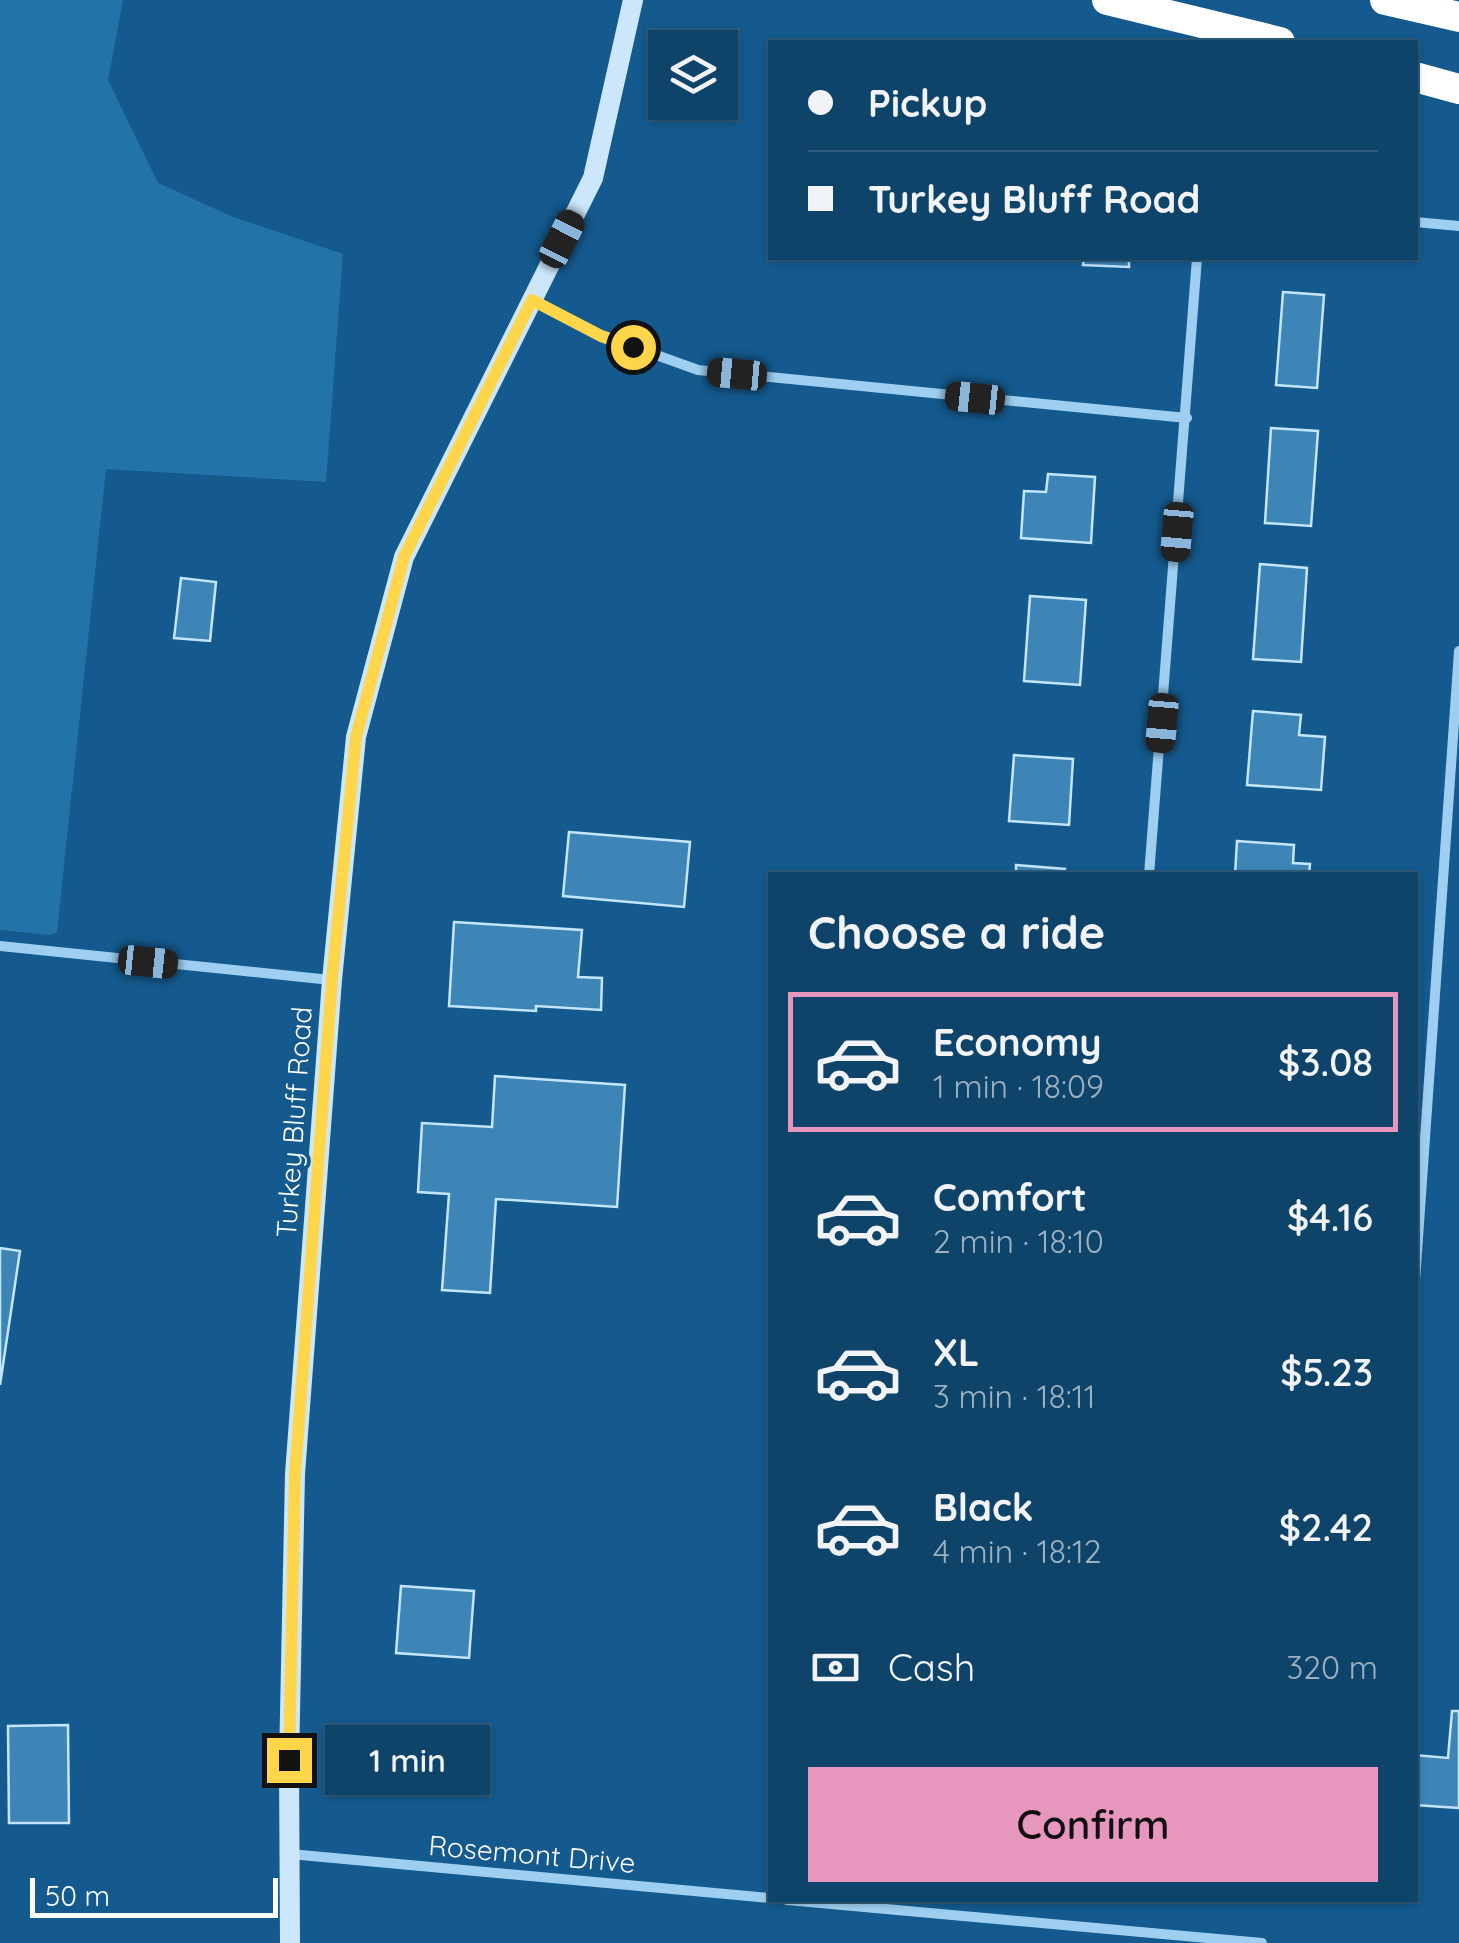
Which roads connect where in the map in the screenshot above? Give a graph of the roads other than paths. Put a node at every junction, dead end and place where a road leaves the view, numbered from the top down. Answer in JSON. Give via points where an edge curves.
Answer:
{"nodes":[{"id":1,"x":633,"y":0,"type":"edge"},
{"id":2,"x":1107,"y":0,"type":"edge"},
{"id":3,"x":1386,"y":0,"type":"edge"},
{"id":4,"x":1459,"y":17,"type":"edge"},
{"id":5,"x":1219,"y":35,"type":"edge"},
{"id":6,"x":1263,"y":40,"type":"edge"},
{"id":7,"x":1418,"y":78,"type":"edge"},
{"id":8,"x":1459,"y":89,"type":"edge"},
{"id":9,"x":1418,"y":222,"type":"edge"},
{"id":10,"x":1459,"y":226,"type":"edge"},
{"id":11,"x":1196,"y":260,"type":"edge"},
{"id":12,"x":532,"y":300,"type":"junction"},
{"id":13,"x":1186,"y":418,"type":"junction"},
{"id":14,"x":1459,"y":652,"type":"edge"},
{"id":15,"x":1149,"y":872,"type":"edge"},
{"id":16,"x":0,"y":946,"type":"edge"},
{"id":17,"x":332,"y":980,"type":"junction"},
{"id":18,"x":1418,"y":1238,"type":"edge"},
{"id":19,"x":290,"y":1854,"type":"junction"},
{"id":20,"x":768,"y":1898,"type":"edge"},
{"id":21,"x":807,"y":1902,"type":"edge"},
{"id":22,"x":1177,"y":1939,"type":"edge"},
{"id":23,"x":290,"y":1943,"type":"edge"},
{"id":24,"x":1262,"y":1943,"type":"edge"}],
"edges":[{"from":1,"to":12,"type":"street","name":"Turkey Bluff Road","via":[[593,178]]},
{"from":2,"to":5,"type":"highway"},
{"from":3,"to":4,"type":"highway"},
{"from":5,"to":6,"type":"highway"},
{"from":7,"to":8,"type":"highway"},
{"from":9,"to":10,"type":"street"},
{"from":11,"to":13,"type":"street"},
{"from":12,"to":13,"type":"street","via":[[601,336],[698,370]]},
{"from":12,"to":17,"type":"street","name":"Turkey Bluff Road","via":[[404,557],[356,737]]},
{"from":13,"to":15,"type":"street"},
{"from":14,"to":18,"type":"street"},
{"from":16,"to":17,"type":"street"},
{"from":17,"to":19,"type":"street","name":"Turkey Bluff Road","via":[[295,1474]]},
{"from":19,"to":20,"type":"street","name":"Rosemont Drive"},
{"from":19,"to":23,"type":"street","name":"Turkey Bluff Road"},
{"from":21,"to":22,"type":"street"},
{"from":22,"to":24,"type":"street"}]}
